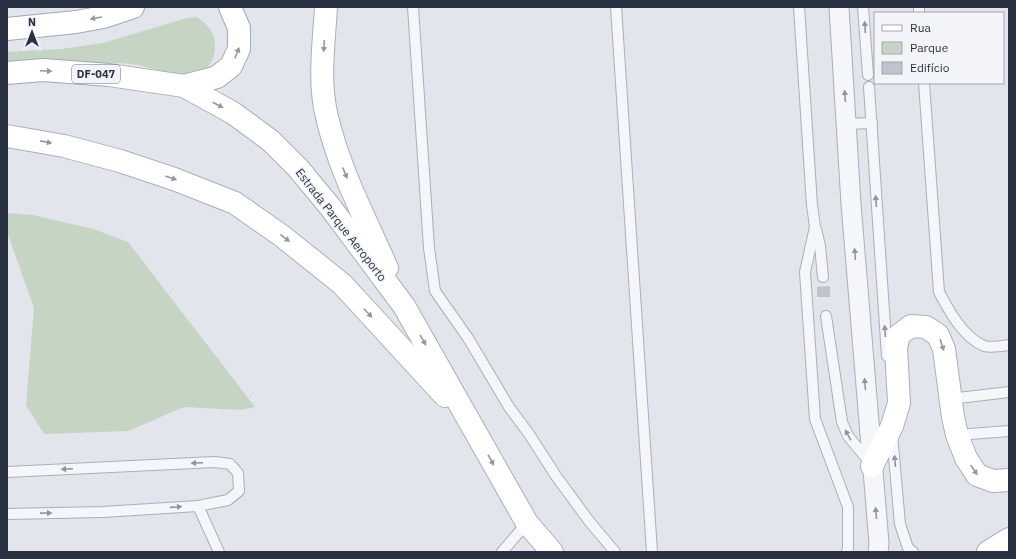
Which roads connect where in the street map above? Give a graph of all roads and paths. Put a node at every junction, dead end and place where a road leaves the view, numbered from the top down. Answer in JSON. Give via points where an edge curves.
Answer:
{"nodes":[{"id":1,"x":133,"y":7,"type":"edge"},
{"id":2,"x":230,"y":7,"type":"edge"},
{"id":3,"x":326,"y":7,"type":"edge"},
{"id":4,"x":413,"y":7,"type":"edge"},
{"id":5,"x":616,"y":7,"type":"edge"},
{"id":6,"x":799,"y":7,"type":"edge"},
{"id":7,"x":839,"y":7,"type":"edge"},
{"id":8,"x":863,"y":7,"type":"edge"},
{"id":9,"x":7,"y":29,"type":"edge"},
{"id":10,"x":874,"y":46,"type":"edge"},
{"id":11,"x":867,"y":58,"type":"junction"},
{"id":12,"x":7,"y":73,"type":"edge"},
{"id":13,"x":868,"y":75,"type":"dead end"},
{"id":14,"x":924,"y":84,"type":"edge"},
{"id":15,"x":184,"y":86,"type":"junction"},
{"id":16,"x":869,"y":86,"type":"dead end"},
{"id":17,"x":872,"y":123,"type":"junction"},
{"id":18,"x":847,"y":124,"type":"junction"},
{"id":19,"x":7,"y":136,"type":"edge"},
{"id":20,"x":815,"y":227,"type":"junction"},
{"id":21,"x":823,"y":277,"type":"dead end"},
{"id":22,"x":404,"y":306,"type":"junction"},
{"id":23,"x":826,"y":316,"type":"dead end"},
{"id":24,"x":1009,"y":345,"type":"edge"},
{"id":25,"x":1009,"y":392,"type":"edge"},
{"id":26,"x":950,"y":399,"type":"junction"},
{"id":27,"x":472,"y":426,"type":"junction"},
{"id":28,"x":892,"y":426,"type":"junction"},
{"id":29,"x":1009,"y":431,"type":"edge"},
{"id":30,"x":957,"y":435,"type":"junction"},
{"id":31,"x":872,"y":466,"type":"junction"},
{"id":32,"x":7,"y":472,"type":"edge"},
{"id":33,"x":1009,"y":480,"type":"edge"},
{"id":34,"x":198,"y":506,"type":"junction"},
{"id":35,"x":7,"y":514,"type":"edge"},
{"id":36,"x":527,"y":523,"type":"junction"},
{"id":37,"x":1008,"y":539,"type":"edge"},
{"id":38,"x":219,"y":552,"type":"edge"},
{"id":39,"x":502,"y":552,"type":"edge"},
{"id":40,"x":552,"y":552,"type":"edge"},
{"id":41,"x":615,"y":552,"type":"edge"},
{"id":42,"x":652,"y":552,"type":"edge"},
{"id":43,"x":847,"y":552,"type":"edge"},
{"id":44,"x":878,"y":552,"type":"edge"},
{"id":45,"x":913,"y":552,"type":"edge"},
{"id":46,"x":988,"y":552,"type":"edge"}],
"edges":[{"from":1,"to":9,"type":"main road","one_way":true,"via":[[103,17],[76,22]]},
{"from":15,"to":2,"type":"main road","one_way":true,"via":[[217,77],[230,66],[240,49],[239,28]]},
{"from":3,"to":22,"type":"main road","one_way":true,"via":[[322,70],[326,116],[343,169]]},
{"from":4,"to":41,"type":"lane","via":[[429,248],[435,291],[556,476]]},
{"from":5,"to":42,"type":"lane"},
{"from":6,"to":20,"type":"lane"},
{"from":18,"to":7,"type":"street","one_way":true},
{"from":11,"to":8,"type":"lane","one_way":true},
{"from":10,"to":11,"type":"lane"},
{"from":11,"to":13,"type":"lane"},
{"from":12,"to":15,"type":"main road","name":"Estrada Parque Aeroporto","number":"DF-047","one_way":true,"via":[[43,70],[109,75]]},
{"from":14,"to":24,"type":"lane","via":[[939,292],[946,306],[974,339],[986,346]]},
{"from":15,"to":22,"type":"main road","name":"Estrada Parque Aeroporto","number":"DF-047","one_way":true,"via":[[233,113],[270,141],[298,168]]},
{"from":16,"to":17,"type":"lane"},
{"from":17,"to":18,"type":"lane"},
{"from":28,"to":17,"type":"lane","one_way":true},
{"from":31,"to":18,"type":"street","one_way":true},
{"from":19,"to":27,"type":"main road","one_way":true,"via":[[64,146],[120,162],[174,178],[235,203],[282,236],[342,284]]},
{"from":20,"to":21,"type":"lane"},
{"from":20,"to":43,"type":"lane","via":[[805,272],[814,419],[848,507]]},
{"from":22,"to":27,"type":"main road","name":"Estrada Parque Aeroporto","number":"DF-047","one_way":true},
{"from":31,"to":23,"type":"lane","one_way":true,"via":[[848,436],[842,422]]},
{"from":25,"to":26,"type":"lane"},
{"from":28,"to":26,"type":"main road","one_way":true,"via":[[899,403],[896,347],[899,335],[910,326],[926,327],[938,335],[944,349]]},
{"from":26,"to":30,"type":"main road"},
{"from":27,"to":36,"type":"main road","name":"Estrada Parque Aeroporto","number":"DF-047","one_way":true},
{"from":28,"to":31,"type":"main road"},
{"from":45,"to":28,"type":"lane","one_way":true,"via":[[908,548],[900,524]]},
{"from":29,"to":30,"type":"lane"},
{"from":30,"to":33,"type":"main road","one_way":true,"via":[[966,458],[977,475],[993,481]]},
{"from":44,"to":31,"type":"street","one_way":true},
{"from":34,"to":32,"type":"lane","one_way":true,"via":[[228,500],[239,491],[238,474],[230,464],[215,462]]},
{"from":35,"to":34,"type":"lane","one_way":true,"via":[[103,512]]},
{"from":34,"to":38,"type":"lane"},
{"from":36,"to":39,"type":"lane"},
{"from":36,"to":40,"type":"main road","name":"Estrada Parque Aeroporto","number":"DF-047"},
{"from":37,"to":46,"type":"main road"}]}
